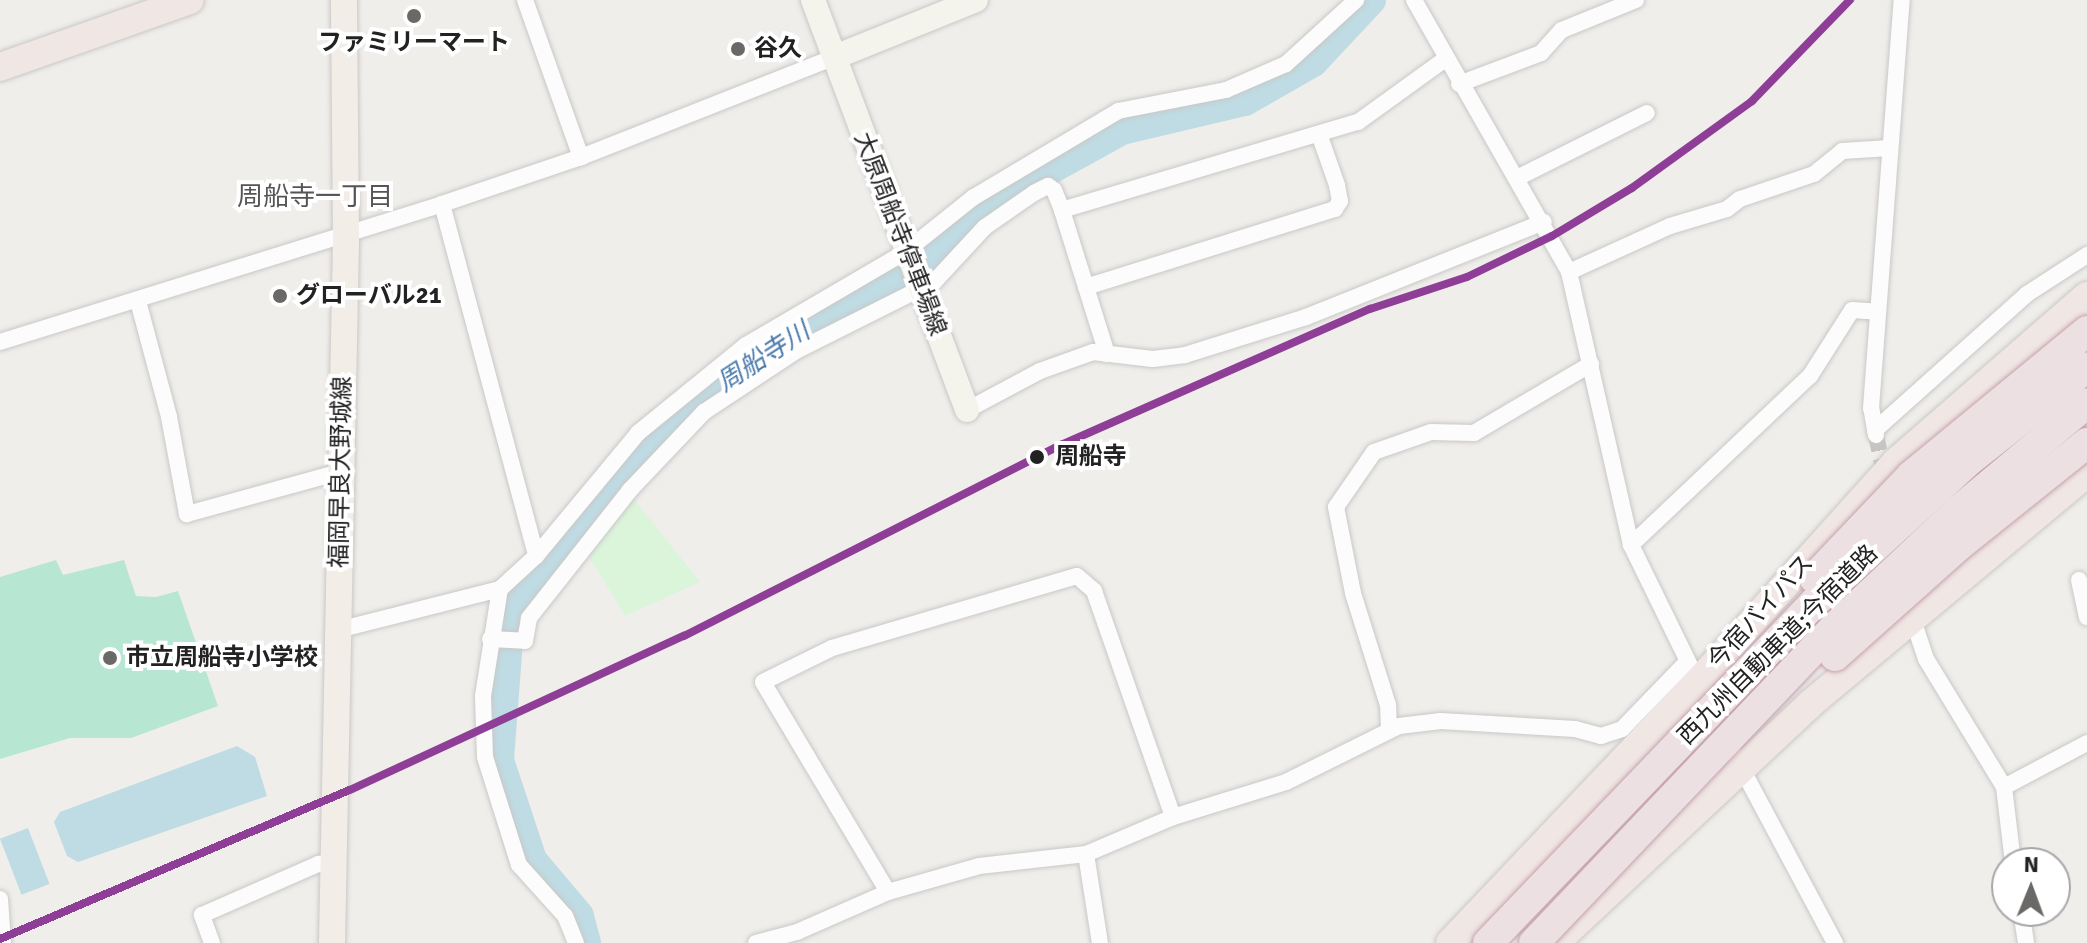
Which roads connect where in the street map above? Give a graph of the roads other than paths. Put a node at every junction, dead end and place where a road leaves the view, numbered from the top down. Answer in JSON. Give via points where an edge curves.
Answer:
{"nodes":[{"id":1,"x":190,"y":0,"type":"edge"},
{"id":2,"x":344,"y":0,"type":"edge"},
{"id":3,"x":525,"y":0,"type":"edge"},
{"id":4,"x":813,"y":0,"type":"edge"},
{"id":5,"x":976,"y":0,"type":"edge"},
{"id":6,"x":1356,"y":0,"type":"edge"},
{"id":7,"x":1414,"y":0,"type":"edge"},
{"id":8,"x":1636,"y":0,"type":"edge"},
{"id":9,"x":1902,"y":0,"type":"edge"},
{"id":10,"x":835,"y":57,"type":"junction"},
{"id":11,"x":1444,"y":60,"type":"junction"},
{"id":12,"x":0,"y":67,"type":"edge"},
{"id":13,"x":1459,"y":84,"type":"junction"},
{"id":14,"x":1647,"y":113,"type":"dead end"},
{"id":15,"x":1319,"y":134,"type":"junction"},
{"id":16,"x":1890,"y":148,"type":"junction"},
{"id":17,"x":581,"y":157,"type":"junction"},
{"id":18,"x":1517,"y":178,"type":"junction"},
{"id":19,"x":442,"y":204,"type":"junction"},
{"id":20,"x":1062,"y":210,"type":"junction"},
{"id":21,"x":1544,"y":222,"type":"junction"},
{"id":22,"x":346,"y":237,"type":"junction"},
{"id":23,"x":2087,"y":255,"type":"edge"},
{"id":24,"x":907,"y":256,"type":"junction"},
{"id":25,"x":1569,"y":272,"type":"junction"},
{"id":26,"x":1086,"y":287,"type":"junction"},
{"id":27,"x":919,"y":288,"type":"junction"},
{"id":28,"x":2087,"y":296,"type":"edge"},
{"id":29,"x":138,"y":301,"type":"junction"},
{"id":30,"x":1878,"y":312,"type":"junction"},
{"id":31,"x":2087,"y":331,"type":"edge"},
{"id":32,"x":0,"y":342,"type":"edge"},
{"id":33,"x":1107,"y":354,"type":"junction"},
{"id":34,"x":1591,"y":364,"type":"junction"},
{"id":35,"x":2087,"y":367,"type":"edge"},
{"id":36,"x":2087,"y":403,"type":"edge"},
{"id":37,"x":967,"y":410,"type":"joint"},
{"id":38,"x":2087,"y":443,"type":"edge"},
{"id":39,"x":339,"y":472,"type":"junction"},
{"id":40,"x":2087,"y":473,"type":"edge"},
{"id":41,"x":1631,"y":545,"type":"junction"},
{"id":42,"x":536,"y":556,"type":"junction"},
{"id":43,"x":2079,"y":580,"type":"dead end"},
{"id":44,"x":500,"y":589,"type":"junction"},
{"id":45,"x":1912,"y":617,"type":"junction"},
{"id":46,"x":2087,"y":617,"type":"edge"},
{"id":47,"x":338,"y":630,"type":"junction"},
{"id":48,"x":494,"y":639,"type":"junction"},
{"id":49,"x":1692,"y":672,"type":"junction"},
{"id":50,"x":1701,"y":720,"type":"junction"},
{"id":51,"x":1389,"y":730,"type":"junction"},
{"id":52,"x":2087,"y":743,"type":"edge"},
{"id":53,"x":1741,"y":769,"type":"junction"},
{"id":54,"x":2004,"y":787,"type":"junction"},
{"id":55,"x":1173,"y":817,"type":"junction"},
{"id":56,"x":2011,"y":847,"type":"edge"},
{"id":57,"x":1086,"y":854,"type":"junction"},
{"id":58,"x":334,"y":862,"type":"junction"},
{"id":59,"x":888,"y":892,"type":"junction"},
{"id":60,"x":0,"y":899,"type":"edge"},
{"id":61,"x":1555,"y":938,"type":"edge"},
{"id":62,"x":3,"y":943,"type":"edge"},
{"id":63,"x":212,"y":943,"type":"edge"},
{"id":64,"x":332,"y":943,"type":"edge"},
{"id":65,"x":576,"y":943,"type":"edge"},
{"id":66,"x":756,"y":943,"type":"edge"},
{"id":67,"x":1100,"y":943,"type":"edge"},
{"id":68,"x":1450,"y":943,"type":"edge"},
{"id":69,"x":1488,"y":943,"type":"edge"},
{"id":70,"x":1835,"y":943,"type":"edge"}],
"edges":[{"from":1,"to":12,"type":"highway"},
{"from":2,"to":22,"type":"main road","name":"福岡早良大野城線"},
{"from":3,"to":17,"type":"street"},
{"from":4,"to":10,"type":"main road","name":"大原周船寺停車場線"},
{"from":5,"to":10,"type":"main road"},
{"from":6,"to":24,"type":"street","via":[[1286,64],[1226,90],[1118,111],[974,197]]},
{"from":7,"to":11,"type":"street"},
{"from":8,"to":13,"type":"street","via":[[1562,30],[1541,53]]},
{"from":9,"to":16,"type":"street"},
{"from":10,"to":17,"type":"street"},
{"from":10,"to":24,"type":"main road","name":"大原周船寺停車場線"},
{"from":11,"to":13,"type":"street"},
{"from":11,"to":15,"type":"street","via":[[1358,122]]},
{"from":13,"to":18,"type":"street"},
{"from":14,"to":18,"type":"street"},
{"from":15,"to":20,"type":"street"},
{"from":15,"to":26,"type":"street","via":[[1337,185],[1340,201],[1335,209]]},
{"from":16,"to":25,"type":"street","via":[[1842,151],[1814,174],[1670,226]]},
{"from":16,"to":30,"type":"street"},
{"from":17,"to":19,"type":"street"},
{"from":18,"to":21,"type":"street"},
{"from":19,"to":22,"type":"street"},
{"from":19,"to":42,"type":"street"},
{"from":20,"to":26,"type":"street"},
{"from":20,"to":27,"type":"street","via":[[1048,186],[1034,193],[964,246],[934,282]]},
{"from":21,"to":25,"type":"street"},
{"from":21,"to":33,"type":"street","via":[[1407,281],[1185,355],[1153,359]]},
{"from":22,"to":29,"type":"street"},
{"from":22,"to":39,"type":"main road","name":"福岡早良大野城線"},
{"from":23,"to":30,"type":"street","via":[[2027,294],[1876,433],[1871,408]]},
{"from":24,"to":27,"type":"main road","name":"大原周船寺停車場線"},
{"from":24,"to":42,"type":"street","via":[[746,345],[697,382],[638,433]]},
{"from":25,"to":34,"type":"street"},
{"from":26,"to":33,"type":"street"},
{"from":27,"to":37,"type":"main road","name":"大原周船寺停車場線"},
{"from":27,"to":48,"type":"street","via":[[796,351],[704,412],[630,490],[529,618],[525,641]]},
{"from":28,"to":49,"type":"highway","name":"今宿バイパス","via":[[1896,462]]},
{"from":29,"to":32,"type":"street"},
{"from":29,"to":39,"type":"street","via":[[169,417],[187,514]]},
{"from":30,"to":41,"type":"street","via":[[1852,310],[1810,376]]},
{"from":31,"to":50,"type":"highway","bridge":true,"via":[[1912,475],[1812,579]]},
{"from":33,"to":37,"type":"street","via":[[1093,352],[1040,371]]},
{"from":34,"to":41,"type":"street"},
{"from":34,"to":51,"type":"street","via":[[1474,433],[1431,432],[1374,452],[1336,507],[1353,593],[1388,705]]},
{"from":35,"to":50,"type":"highway","name":"西九州自動車道;今宿道路","bridge":true,"via":[[1966,463],[1815,602]]},
{"from":36,"to":61,"type":"highway","name":"西九州自動車道;今宿道路","bridge":true,"via":[[1958,511],[1836,626]]},
{"from":38,"to":61,"type":"highway","bridge":true,"via":[[1850,641]]},
{"from":39,"to":47,"type":"main road","name":"福岡早良大野城線"},
{"from":40,"to":45,"type":"highway"},
{"from":41,"to":49,"type":"street"},
{"from":42,"to":44,"type":"street"},
{"from":43,"to":46,"type":"street"},
{"from":44,"to":47,"type":"street"},
{"from":44,"to":48,"type":"street"},
{"from":45,"to":53,"type":"highway"},
{"from":45,"to":54,"type":"street","via":[[1926,659]]},
{"from":47,"to":58,"type":"main road","name":"福岡早良大野城線"},
{"from":48,"to":65,"type":"street","via":[[483,696],[485,757],[504,828],[519,865],[565,916]]},
{"from":49,"to":51,"type":"street","via":[[1622,729],[1601,736],[1575,729],[1441,721]]},
{"from":49,"to":53,"type":"street"},
{"from":49,"to":68,"type":"highway","name":"今宿バイパス"},
{"from":50,"to":69,"type":"highway","name":"西九州自動車道;今宿道路","bridge":true},
{"from":51,"to":55,"type":"street","via":[[1286,782]]},
{"from":52,"to":54,"type":"street"},
{"from":53,"to":61,"type":"highway"},
{"from":53,"to":70,"type":"street"},
{"from":54,"to":56,"type":"street"},
{"from":55,"to":57,"type":"street"},
{"from":55,"to":59,"type":"street","via":[[1094,591],[1077,576],[832,648],[763,682]]},
{"from":57,"to":59,"type":"street","via":[[979,866]]},
{"from":57,"to":67,"type":"street"},
{"from":58,"to":63,"type":"street","via":[[318,864],[202,915]]},
{"from":58,"to":64,"type":"main road","name":"福岡早良大野城線"},
{"from":59,"to":66,"type":"street","via":[[797,932]]},
{"from":60,"to":62,"type":"street"}]}
